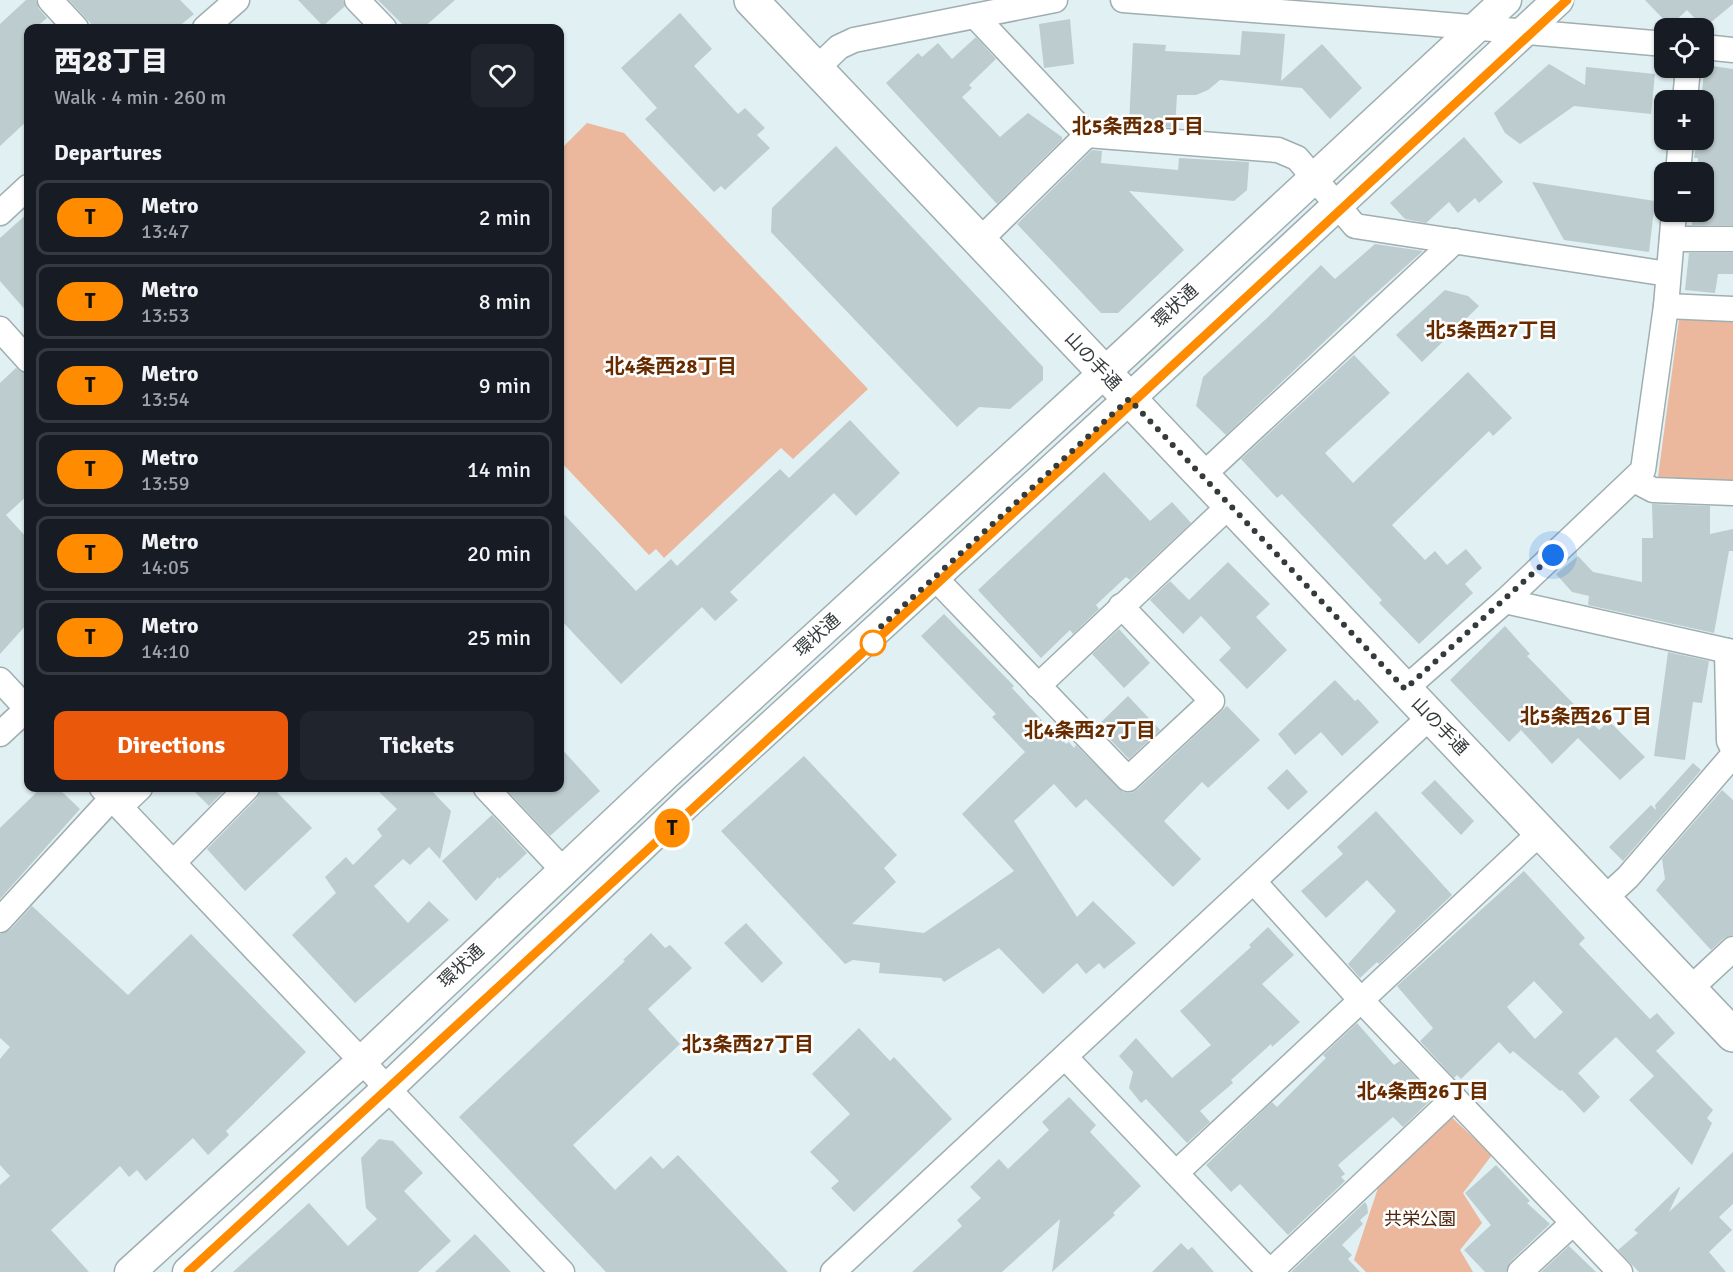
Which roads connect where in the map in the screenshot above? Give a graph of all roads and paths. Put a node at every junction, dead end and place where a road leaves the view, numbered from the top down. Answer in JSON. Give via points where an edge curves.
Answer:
{"nodes":[{"id":1,"x":50,"y":0,"type":"edge"},
{"id":2,"x":237,"y":0,"type":"edge"},
{"id":3,"x":357,"y":0,"type":"edge"},
{"id":4,"x":751,"y":0,"type":"edge"},
{"id":5,"x":1054,"y":0,"type":"edge"},
{"id":6,"x":1123,"y":0,"type":"edge"},
{"id":7,"x":1506,"y":0,"type":"edge"},
{"id":8,"x":1558,"y":0,"type":"edge"},
{"id":9,"x":1330,"y":8,"type":"edge"},
{"id":10,"x":975,"y":16,"type":"junction"},
{"id":11,"x":72,"y":24,"type":"edge"},
{"id":12,"x":210,"y":24,"type":"edge"},
{"id":13,"x":380,"y":24,"type":"edge"},
{"id":14,"x":1476,"y":27,"type":"junction"},
{"id":15,"x":1524,"y":32,"type":"junction"},
{"id":16,"x":1654,"y":43,"type":"edge"},
{"id":17,"x":1714,"y":48,"type":"edge"},
{"id":18,"x":1733,"y":50,"type":"edge"},
{"id":19,"x":816,"y":69,"type":"junction"},
{"id":20,"x":1087,"y":135,"type":"junction"},
{"id":21,"x":1314,"y":177,"type":"junction"},
{"id":22,"x":24,"y":191,"type":"edge"},
{"id":23,"x":1338,"y":205,"type":"junction"},
{"id":24,"x":0,"y":213,"type":"edge"},
{"id":25,"x":1673,"y":222,"type":"edge"},
{"id":26,"x":1672,"y":239,"type":"junction"},
{"id":27,"x":1733,"y":239,"type":"edge"},
{"id":28,"x":979,"y":241,"type":"junction"},
{"id":29,"x":1455,"y":241,"type":"junction"},
{"id":30,"x":1668,"y":274,"type":"junction"},
{"id":31,"x":1666,"y":306,"type":"junction"},
{"id":32,"x":1733,"y":309,"type":"edge"},
{"id":33,"x":0,"y":329,"type":"edge"},
{"id":34,"x":24,"y":356,"type":"edge"},
{"id":35,"x":1104,"y":373,"type":"junction"},
{"id":36,"x":1129,"y":399,"type":"junction"},
{"id":37,"x":1202,"y":476,"type":"junction"},
{"id":38,"x":1634,"y":480,"type":"junction"},
{"id":39,"x":1733,"y":493,"type":"edge"},
{"id":40,"x":1230,"y":505,"type":"junction"},
{"id":41,"x":935,"y":578,"type":"junction"},
{"id":42,"x":1505,"y":601,"type":"junction"},
{"id":43,"x":1121,"y":606,"type":"junction"},
{"id":44,"x":1730,"y":651,"type":"edge"},
{"id":45,"x":0,"y":680,"type":"edge"},
{"id":46,"x":1038,"y":686,"type":"junction"},
{"id":47,"x":1405,"y":689,"type":"junction"},
{"id":48,"x":24,"y":706,"type":"edge"},
{"id":49,"x":24,"y":713,"type":"edge"},
{"id":50,"x":1431,"y":716,"type":"junction"},
{"id":51,"x":0,"y":734,"type":"edge"},
{"id":52,"x":1733,"y":749,"type":"edge"},
{"id":53,"x":1733,"y":755,"type":"edge"},
{"id":54,"x":128,"y":792,"type":"edge"},
{"id":55,"x":243,"y":792,"type":"edge"},
{"id":56,"x":490,"y":792,"type":"edge"},
{"id":57,"x":111,"y":798,"type":"edge"},
{"id":58,"x":1541,"y":832,"type":"junction"},
{"id":59,"x":174,"y":862,"type":"junction"},
{"id":60,"x":563,"y":870,"type":"junction"},
{"id":61,"x":1254,"y":882,"type":"junction"},
{"id":62,"x":1604,"y":899,"type":"junction"},
{"id":63,"x":0,"y":920,"type":"edge"},
{"id":64,"x":1733,"y":949,"type":"edge"},
{"id":65,"x":1690,"y":990,"type":"junction"},
{"id":66,"x":1360,"y":999,"type":"junction"},
{"id":67,"x":1733,"y":1035,"type":"edge"},
{"id":68,"x":1065,"y":1057,"type":"junction"},
{"id":69,"x":362,"y":1061,"type":"junction"},
{"id":70,"x":388,"y":1088,"type":"junction"},
{"id":71,"x":1454,"y":1098,"type":"junction"},
{"id":72,"x":1176,"y":1173,"type":"junction"},
{"id":73,"x":1573,"y":1223,"type":"junction"},
{"id":74,"x":550,"y":1268,"type":"edge"},
{"id":75,"x":130,"y":1272,"type":"edge"},
{"id":76,"x":188,"y":1272,"type":"edge"},
{"id":77,"x":832,"y":1272,"type":"edge"},
{"id":78,"x":1270,"y":1272,"type":"edge"},
{"id":79,"x":1520,"y":1272,"type":"edge"},
{"id":80,"x":1620,"y":1272,"type":"edge"}],
"edges":[{"from":1,"to":11,"type":"street"},
{"from":2,"to":12,"type":"street"},
{"from":3,"to":13,"type":"street"},
{"from":4,"to":19,"type":"main road","name":"山の手通"},
{"from":5,"to":10,"type":"street"},
{"from":6,"to":9,"type":"street"},
{"from":7,"to":14,"type":"street","name":"環状通"},
{"from":8,"to":15,"type":"street","name":"環状通"},
{"from":9,"to":14,"type":"street"},
{"from":10,"to":19,"type":"street","via":[[854,40],[839,47]]},
{"from":10,"to":20,"type":"street"},
{"from":14,"to":15,"type":"street"},
{"from":14,"to":21,"type":"street","name":"環状通"},
{"from":15,"to":16,"type":"street"},
{"from":15,"to":23,"type":"street","name":"環状通"},
{"from":17,"to":18,"type":"street"},
{"from":19,"to":28,"type":"main road","name":"山の手通"},
{"from":20,"to":21,"type":"street","via":[[1278,150],[1297,158]]},
{"from":20,"to":28,"type":"street"},
{"from":21,"to":23,"type":"street"},
{"from":21,"to":35,"type":"street","name":"環状通"},
{"from":22,"to":24,"type":"street"},
{"from":23,"to":29,"type":"street","via":[[1355,226]]},
{"from":23,"to":36,"type":"street","name":"環状通"},
{"from":25,"to":26,"type":"street"},
{"from":26,"to":27,"type":"street"},
{"from":26,"to":30,"type":"street"},
{"from":28,"to":35,"type":"main road","name":"山の手通"},
{"from":29,"to":30,"type":"street"},
{"from":29,"to":37,"type":"street"},
{"from":30,"to":31,"type":"street"},
{"from":31,"to":32,"type":"street"},
{"from":31,"to":38,"type":"street","via":[[1643,470]]},
{"from":33,"to":34,"type":"street"},
{"from":35,"to":36,"type":"main road","name":"山の手通"},
{"from":35,"to":60,"type":"street","name":"環状通"},
{"from":36,"to":37,"type":"main road","name":"山の手通"},
{"from":36,"to":41,"type":"street","name":"環状通"},
{"from":37,"to":40,"type":"main road","name":"山の手通"},
{"from":38,"to":39,"type":"street","via":[[1653,490]]},
{"from":38,"to":42,"type":"street"},
{"from":40,"to":43,"type":"street"},
{"from":40,"to":47,"type":"main road","name":"山の手通"},
{"from":41,"to":46,"type":"street"},
{"from":41,"to":70,"type":"street","name":"環状通","via":[[689,801]]},
{"from":42,"to":44,"type":"street"},
{"from":42,"to":47,"type":"street"},
{"from":43,"to":46,"type":"street"},
{"from":43,"to":46,"type":"street","via":[[1212,702],[1128,779]]},
{"from":44,"to":52,"type":"street","via":[[1729,741]]},
{"from":45,"to":48,"type":"street"},
{"from":47,"to":50,"type":"main road","name":"山の手通"},
{"from":49,"to":51,"type":"street"},
{"from":50,"to":58,"type":"main road","name":"山の手通"},
{"from":50,"to":61,"type":"street"},
{"from":53,"to":62,"type":"street","via":[[1628,877]]},
{"from":54,"to":57,"type":"street"},
{"from":55,"to":59,"type":"street"},
{"from":56,"to":60,"type":"street"},
{"from":57,"to":59,"type":"street"},
{"from":57,"to":63,"type":"street"},
{"from":58,"to":62,"type":"main road","name":"山の手通"},
{"from":58,"to":66,"type":"street"},
{"from":59,"to":69,"type":"street"},
{"from":60,"to":69,"type":"street","name":"環状通"},
{"from":61,"to":66,"type":"street"},
{"from":61,"to":68,"type":"street"},
{"from":62,"to":65,"type":"main road","name":"山の手通"},
{"from":64,"to":65,"type":"street"},
{"from":65,"to":67,"type":"main road","name":"山の手通"},
{"from":66,"to":71,"type":"street"},
{"from":66,"to":72,"type":"street"},
{"from":68,"to":72,"type":"street"},
{"from":68,"to":77,"type":"street"},
{"from":69,"to":70,"type":"street"},
{"from":69,"to":75,"type":"street","name":"環状通"},
{"from":70,"to":74,"type":"street"},
{"from":70,"to":76,"type":"street","name":"環状通"},
{"from":71,"to":73,"type":"street"},
{"from":71,"to":78,"type":"street"},
{"from":72,"to":78,"type":"street"},
{"from":73,"to":79,"type":"street"},
{"from":73,"to":80,"type":"street"}]}
